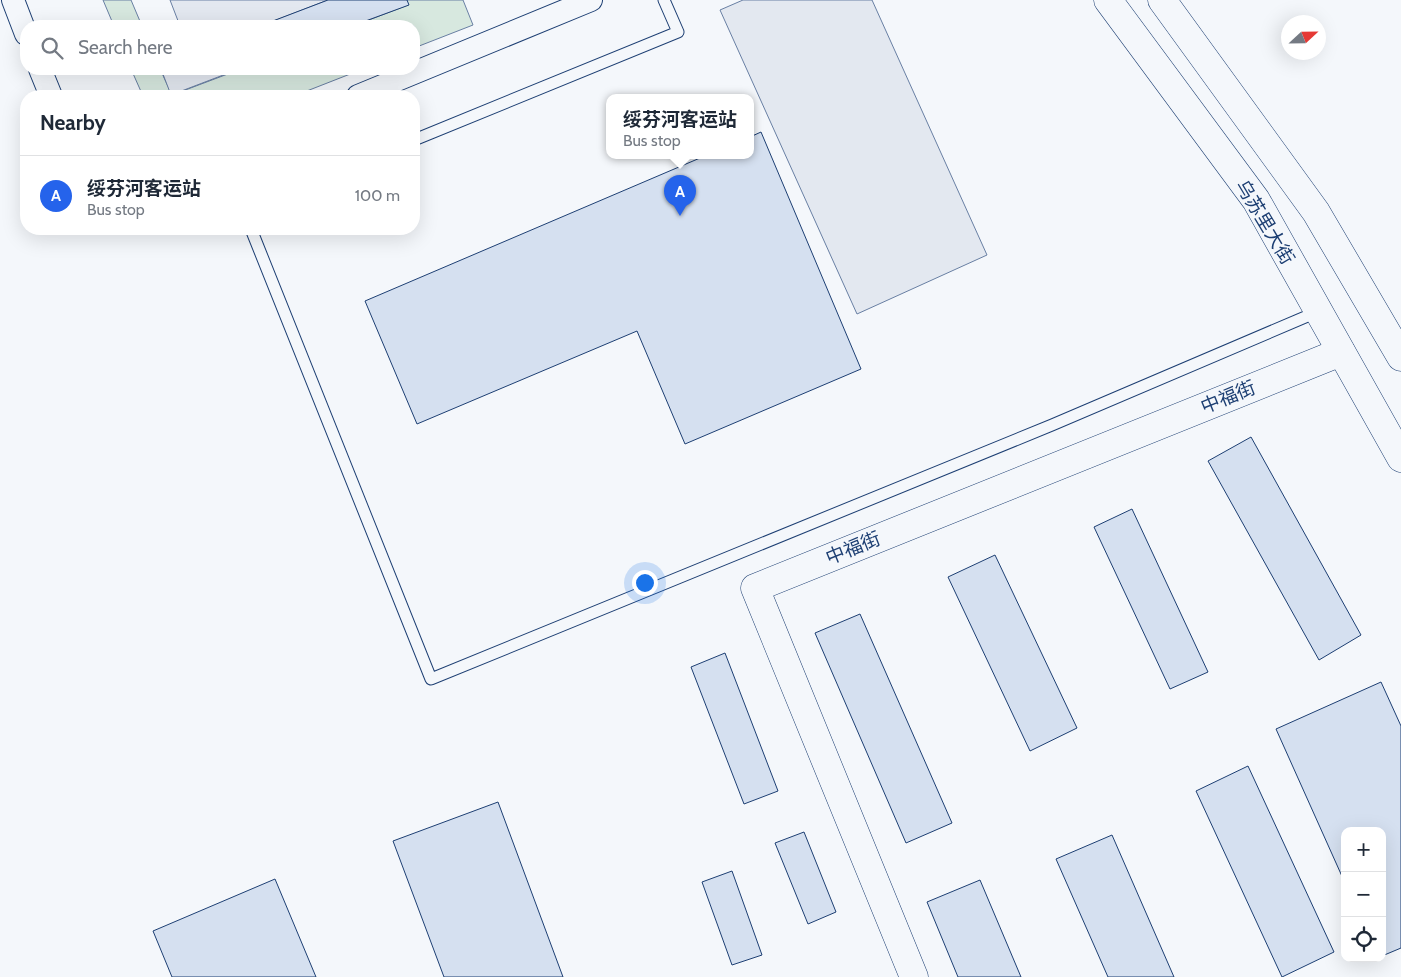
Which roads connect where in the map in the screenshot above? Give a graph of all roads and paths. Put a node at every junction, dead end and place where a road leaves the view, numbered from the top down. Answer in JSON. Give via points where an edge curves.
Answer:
{"nodes":[{"id":1,"x":13,"y":0,"type":"edge"},
{"id":2,"x":591,"y":0,"type":"edge"},
{"id":3,"x":664,"y":0,"type":"edge"},
{"id":4,"x":1108,"y":0,"type":"edge"},
{"id":5,"x":1162,"y":0,"type":"edge"},
{"id":6,"x":21,"y":20,"type":"edge"},
{"id":7,"x":420,"y":70,"type":"edge"},
{"id":8,"x":42,"y":75,"type":"edge"},
{"id":9,"x":409,"y":75,"type":"edge"},
{"id":10,"x":48,"y":90,"type":"edge"},
{"id":11,"x":373,"y":90,"type":"edge"},
{"id":12,"x":420,"y":138,"type":"edge"},
{"id":13,"x":253,"y":235,"type":"edge"},
{"id":14,"x":1317,"y":312,"type":"junction"},
{"id":15,"x":1341,"y":352,"type":"junction"},
{"id":16,"x":1401,"y":357,"type":"edge"},
{"id":17,"x":1401,"y":458,"type":"edge"},
{"id":18,"x":914,"y":977,"type":"edge"}],
"edges":[{"from":1,"to":6,"type":"street"},
{"from":2,"to":7,"type":"street"},
{"from":3,"to":12,"type":"lane","via":[[678,32]]},
{"from":4,"to":14,"type":"main road","name":"乌苏里大街","via":[[1256,200]]},
{"from":5,"to":16,"type":"main road","via":[[1316,212]]},
{"from":8,"to":10,"type":"street"},
{"from":9,"to":11,"type":"street"},
{"from":13,"to":14,"type":"lane","via":[[431,679]]},
{"from":14,"to":15,"type":"main road","name":"乌苏里大街"},
{"from":15,"to":17,"type":"main road","name":"乌苏里大街"},
{"from":15,"to":18,"type":"main road","name":"中福街","via":[[755,588]]}]}
